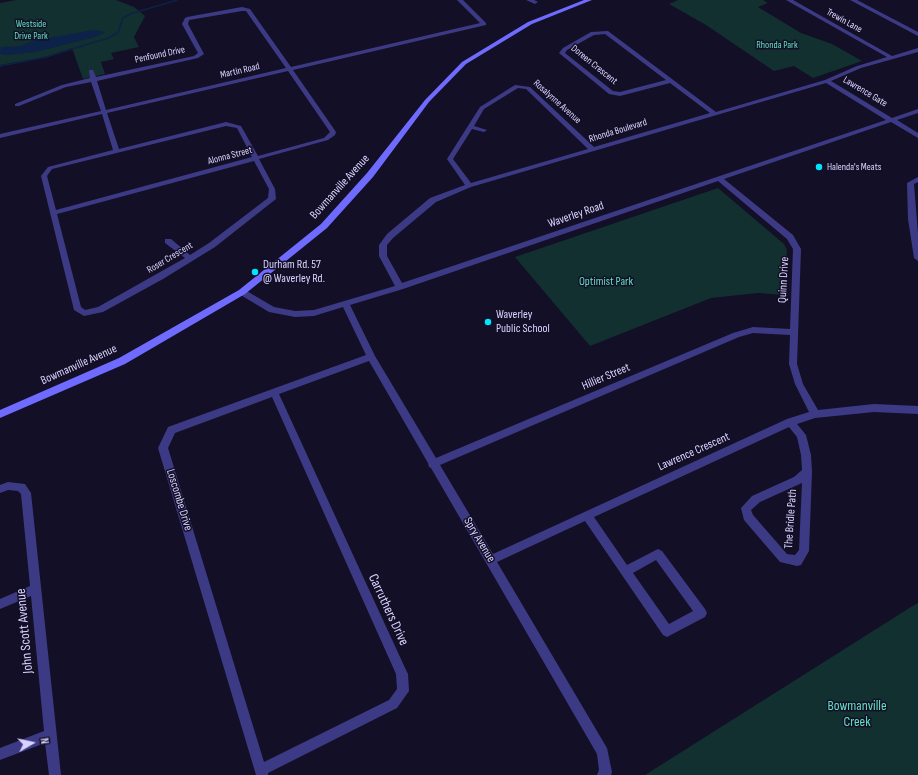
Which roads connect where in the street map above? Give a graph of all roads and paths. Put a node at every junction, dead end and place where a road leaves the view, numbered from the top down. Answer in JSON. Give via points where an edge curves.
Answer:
{"nodes":[{"id":1,"x":460,"y":0,"type":"edge"},
{"id":2,"x":529,"y":0,"type":"edge"},
{"id":3,"x":589,"y":0,"type":"edge"},
{"id":4,"x":789,"y":0,"type":"edge"},
{"id":5,"x":853,"y":0,"type":"edge"},
{"id":6,"x":535,"y":2,"type":"dead end"},
{"id":7,"x":918,"y":34,"type":"edge"},
{"id":8,"x":918,"y":50,"type":"edge"},
{"id":9,"x":892,"y":58,"type":"junction"},
{"id":10,"x":288,"y":70,"type":"junction"},
{"id":11,"x":91,"y":71,"type":"dead end"},
{"id":12,"x":94,"y":79,"type":"junction"},
{"id":13,"x":671,"y":81,"type":"junction"},
{"id":14,"x":827,"y":81,"type":"junction"},
{"id":15,"x":18,"y":105,"type":"dead end"},
{"id":16,"x":918,"y":111,"type":"edge"},
{"id":17,"x":105,"y":112,"type":"junction"},
{"id":18,"x":714,"y":113,"type":"junction"},
{"id":19,"x":892,"y":120,"type":"junction"},
{"id":20,"x":471,"y":127,"type":"junction"},
{"id":21,"x":484,"y":130,"type":"dead end"},
{"id":22,"x":0,"y":136,"type":"edge"},
{"id":23,"x":918,"y":136,"type":"edge"},
{"id":24,"x":592,"y":149,"type":"junction"},
{"id":25,"x":116,"y":150,"type":"junction"},
{"id":26,"x":257,"y":159,"type":"junction"},
{"id":27,"x":719,"y":179,"type":"junction"},
{"id":28,"x":918,"y":179,"type":"edge"},
{"id":29,"x":469,"y":186,"type":"junction"},
{"id":30,"x":54,"y":213,"type":"junction"},
{"id":31,"x":915,"y":220,"type":"edge"},
{"id":32,"x":168,"y":241,"type":"dead end"},
{"id":33,"x":189,"y":258,"type":"junction"},
{"id":34,"x":918,"y":258,"type":"edge"},
{"id":35,"x":400,"y":287,"type":"junction"},
{"id":36,"x":242,"y":292,"type":"junction"},
{"id":37,"x":346,"y":305,"type":"junction"},
{"id":38,"x":794,"y":332,"type":"junction"},
{"id":39,"x":371,"y":357,"type":"junction"},
{"id":40,"x":274,"y":392,"type":"junction"},
{"id":41,"x":918,"y":410,"type":"edge"},
{"id":42,"x":1,"y":413,"type":"edge"},
{"id":43,"x":815,"y":414,"type":"junction"},
{"id":44,"x":790,"y":422,"type":"junction"},
{"id":45,"x":432,"y":464,"type":"junction"},
{"id":46,"x":807,"y":472,"type":"junction"},
{"id":47,"x":0,"y":489,"type":"edge"},
{"id":48,"x":588,"y":517,"type":"junction"},
{"id":49,"x":491,"y":560,"type":"junction"},
{"id":50,"x":626,"y":571,"type":"junction"},
{"id":51,"x":36,"y":590,"type":"junction"},
{"id":52,"x":0,"y":604,"type":"edge"},
{"id":53,"x":50,"y":735,"type":"junction"},
{"id":54,"x":0,"y":754,"type":"edge"},
{"id":55,"x":262,"y":772,"type":"edge"},
{"id":56,"x":55,"y":775,"type":"edge"},
{"id":57,"x":603,"y":775,"type":"edge"}],
"edges":[{"from":1,"to":10,"type":"street","name":"Martin Road","via":[[484,24]]},
{"from":2,"to":6,"type":"street"},
{"from":3,"to":36,"type":"main road","name":"Bowmanville Avenue","via":[[530,23],[464,64],[427,101],[370,175],[324,226]]},
{"from":4,"to":9,"type":"street","name":"Trewin Lane"},
{"from":5,"to":7,"type":"street","name":"Trewin Lane"},
{"from":8,"to":9,"type":"street","name":"Rhonda Boulevard"},
{"from":9,"to":14,"type":"street","name":"Rhonda Boulevard","via":[[859,67]]},
{"from":10,"to":12,"type":"street","name":"Penfound Drive","via":[[248,10],[242,9],[187,19],[185,24],[201,54],[196,57]]},
{"from":10,"to":17,"type":"street","name":"Martin Road"},
{"from":10,"to":26,"type":"street","name":"Alonna Street","via":[[334,134],[326,139]]},
{"from":11,"to":12,"type":"street"},
{"from":12,"to":15,"type":"street","via":[[49,90]]},
{"from":12,"to":17,"type":"street"},
{"from":13,"to":13,"type":"street","name":"Doreen Crescent","via":[[606,32],[593,32],[564,49],[562,53],[611,93],[620,94]]},
{"from":13,"to":18,"type":"street","name":"Doreen Crescent"},
{"from":14,"to":18,"type":"street","name":"Rhonda Boulevard"},
{"from":14,"to":19,"type":"street","name":"Lawrence Gate"},
{"from":16,"to":19,"type":"street","name":"Waverley Road"},
{"from":17,"to":22,"type":"street","name":"Martin Road"},
{"from":17,"to":25,"type":"street"},
{"from":18,"to":24,"type":"street","name":"Rhonda Boulevard"},
{"from":19,"to":23,"type":"street"},
{"from":19,"to":27,"type":"street","name":"Waverley Road"},
{"from":20,"to":21,"type":"street"},
{"from":20,"to":24,"type":"street","name":"Rosalynne Avenue","via":[[482,108],[509,89],[523,86]]},
{"from":20,"to":29,"type":"street","name":"Rosalynne Avenue","via":[[450,159]]},
{"from":24,"to":29,"type":"street","name":"Rhonda Boulevard"},
{"from":25,"to":26,"type":"street","name":"Roser Crescent","via":[[226,124],[239,127]]},
{"from":25,"to":30,"type":"street","name":"Roser Crescent","via":[[50,168],[44,176]]},
{"from":26,"to":30,"type":"street","name":"Alonna Street"},
{"from":26,"to":33,"type":"street","name":"Roser Crescent","via":[[272,189],[272,199],[212,245]]},
{"from":27,"to":35,"type":"street","name":"Waverley Road"},
{"from":27,"to":38,"type":"street","name":"Quinn Drive","via":[[795,244],[798,255]]},
{"from":28,"to":31,"type":"street","via":[[910,183]]},
{"from":29,"to":35,"type":"street","name":"Rhonda Boulevard","via":[[433,200],[390,236],[383,245],[383,256]]},
{"from":30,"to":33,"type":"street","name":"Roser Crescent","via":[[77,308],[84,313],[100,310]]},
{"from":31,"to":34,"type":"street"},
{"from":32,"to":33,"type":"street"},
{"from":35,"to":37,"type":"street","name":"Waverley Road"},
{"from":36,"to":37,"type":"street","name":"Waverley Road","via":[[272,310],[295,314],[314,313]]},
{"from":36,"to":42,"type":"main road","name":"Bowmanville Avenue","via":[[122,361]]},
{"from":37,"to":39,"type":"street","name":"Spry Avenue"},
{"from":38,"to":43,"type":"street","name":"Quinn Drive","via":[[793,364],[799,384]]},
{"from":38,"to":45,"type":"street","name":"Hillier Street","via":[[753,330],[736,335]]},
{"from":39,"to":40,"type":"street","name":"Loscombe Drive"},
{"from":39,"to":45,"type":"street","name":"Spry Avenue"},
{"from":40,"to":55,"type":"street","name":"Loscombe Drive","via":[[171,430],[163,448]]},
{"from":40,"to":55,"type":"street","name":"Carruthers Drive","via":[[402,674],[403,691],[393,704]]},
{"from":41,"to":43,"type":"street","name":"Lawrence Crescent","via":[[874,408]]},
{"from":43,"to":44,"type":"street","name":"Lawrence Crescent"},
{"from":44,"to":46,"type":"street","name":"The Bridle Path","via":[[800,435],[806,454]]},
{"from":44,"to":48,"type":"street","name":"Lawrence Crescent"},
{"from":45,"to":49,"type":"street","name":"Spry Avenue"},
{"from":46,"to":46,"type":"street","name":"The Bridle Path","via":[[798,480],[756,499],[746,508],[748,517],[784,558],[798,561],[804,551]]},
{"from":47,"to":51,"type":"street","name":"John Scott Avenue","via":[[8,486],[21,487],[26,493]]},
{"from":48,"to":49,"type":"street","name":"Lawrence Crescent"},
{"from":48,"to":50,"type":"street"},
{"from":49,"to":57,"type":"street","name":"Spry Avenue","via":[[603,752],[606,772]]},
{"from":50,"to":50,"type":"street","via":[[667,631],[702,613],[658,554]]},
{"from":51,"to":52,"type":"street"},
{"from":51,"to":53,"type":"street","name":"John Scott Avenue"},
{"from":53,"to":54,"type":"street"},
{"from":53,"to":56,"type":"street","name":"John Scott Avenue"}]}
